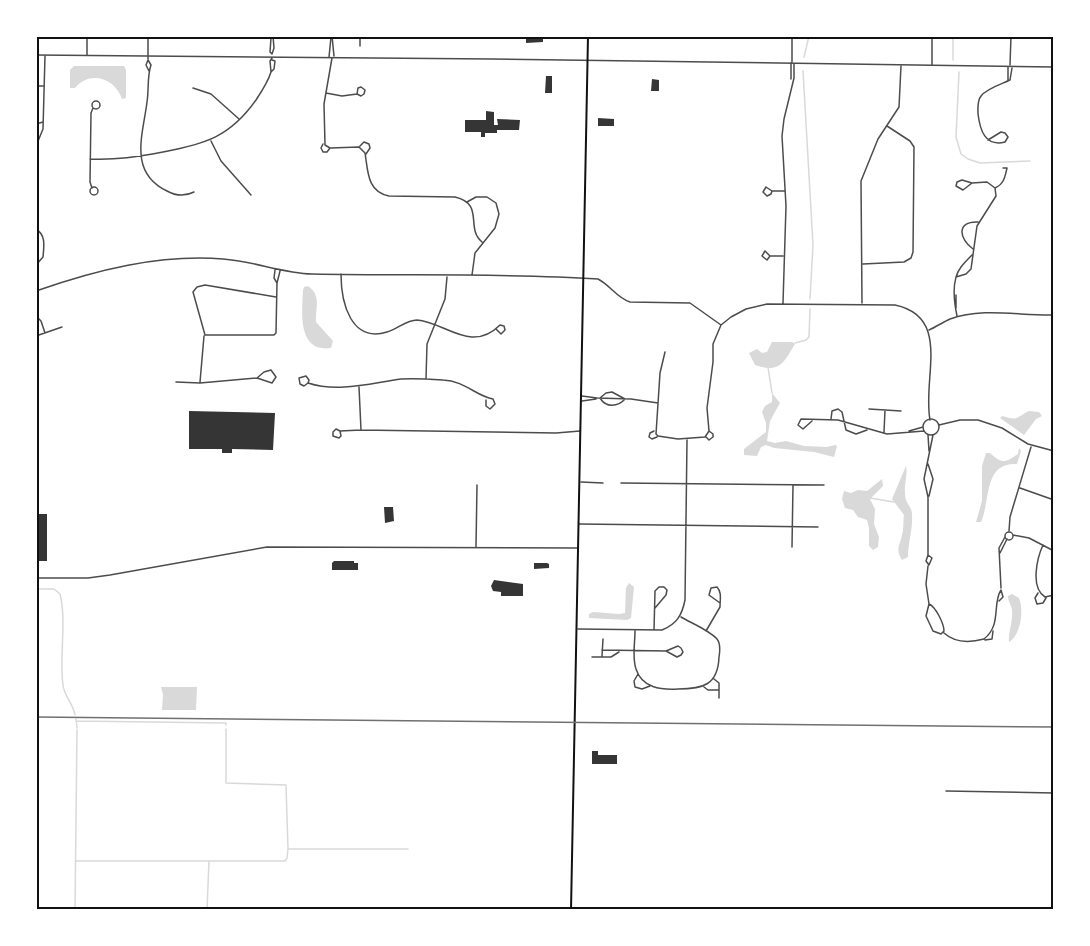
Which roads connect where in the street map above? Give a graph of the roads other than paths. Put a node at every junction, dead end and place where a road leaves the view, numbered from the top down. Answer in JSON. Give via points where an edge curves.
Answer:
{"nodes":[{"id":1,"x":87,"y":36,"type":"edge"},
{"id":2,"x":148,"y":36,"type":"edge"},
{"id":3,"x":273,"y":36,"type":"edge"},
{"id":4,"x":332,"y":36,"type":"edge"},
{"id":5,"x":360,"y":36,"type":"edge"},
{"id":6,"x":588,"y":36,"type":"edge"},
{"id":7,"x":792,"y":36,"type":"edge"},
{"id":8,"x":932,"y":36,"type":"edge"},
{"id":9,"x":1011,"y":36,"type":"edge"},
{"id":10,"x":360,"y":46,"type":"dead end"},
{"id":11,"x":36,"y":55,"type":"edge"},
{"id":12,"x":45,"y":55,"type":"junction"},
{"id":13,"x":272,"y":55,"type":"junction"},
{"id":14,"x":87,"y":56,"type":"junction"},
{"id":15,"x":148,"y":56,"type":"junction"},
{"id":16,"x":332,"y":57,"type":"junction"},
{"id":17,"x":588,"y":61,"type":"junction"},
{"id":18,"x":792,"y":63,"type":"junction"},
{"id":19,"x":902,"y":65,"type":"junction"},
{"id":20,"x":932,"y":65,"type":"junction"},
{"id":21,"x":1010,"y":66,"type":"junction"},
{"id":22,"x":1054,"y":67,"type":"edge"},
{"id":23,"x":36,"y":86,"type":"edge"},
{"id":24,"x":44,"y":86,"type":"junction"},
{"id":25,"x":193,"y":88,"type":"dead end"},
{"id":26,"x":326,"y":93,"type":"junction"},
{"id":27,"x":357,"y":94,"type":"dead end"},
{"id":28,"x":93,"y":108,"type":"dead end"},
{"id":29,"x":240,"y":120,"type":"junction"},
{"id":30,"x":43,"y":122,"type":"junction"},
{"id":31,"x":36,"y":124,"type":"edge"},
{"id":32,"x":887,"y":126,"type":"junction"},
{"id":33,"x":988,"y":140,"type":"junction"},
{"id":34,"x":211,"y":141,"type":"junction"},
{"id":35,"x":37,"y":142,"type":"edge"},
{"id":36,"x":324,"y":143,"type":"junction"},
{"id":37,"x":36,"y":146,"type":"edge"},
{"id":38,"x":330,"y":148,"type":"junction"},
{"id":39,"x":360,"y":148,"type":"junction"},
{"id":40,"x":366,"y":154,"type":"junction"},
{"id":41,"x":141,"y":156,"type":"junction"},
{"id":42,"x":90,"y":159,"type":"junction"},
{"id":43,"x":1003,"y":168,"type":"dead end"},
{"id":44,"x":972,"y":183,"type":"junction"},
{"id":45,"x":92,"y":188,"type":"dead end"},
{"id":46,"x":995,"y":188,"type":"junction"},
{"id":47,"x":785,"y":190,"type":"junction"},
{"id":48,"x":772,"y":191,"type":"dead end"},
{"id":49,"x":194,"y":192,"type":"dead end"},
{"id":50,"x":251,"y":195,"type":"dead end"},
{"id":51,"x":467,"y":202,"type":"junction"},
{"id":52,"x":979,"y":222,"type":"junction"},
{"id":53,"x":36,"y":229,"type":"edge"},
{"id":54,"x":482,"y":242,"type":"junction"},
{"id":55,"x":974,"y":249,"type":"junction"},
{"id":56,"x":972,"y":254,"type":"junction"},
{"id":57,"x":770,"y":256,"type":"dead end"},
{"id":58,"x":784,"y":256,"type":"junction"},
{"id":59,"x":862,"y":264,"type":"junction"},
{"id":60,"x":36,"y":265,"type":"edge"},
{"id":61,"x":276,"y":269,"type":"junction"},
{"id":62,"x":280,"y":270,"type":"junction"},
{"id":63,"x":341,"y":274,"type":"junction"},
{"id":64,"x":447,"y":276,"type":"junction"},
{"id":65,"x":472,"y":276,"type":"junction"},
{"id":66,"x":956,"y":277,"type":"junction"},
{"id":67,"x":584,"y":278,"type":"junction"},
{"id":68,"x":277,"y":283,"type":"junction"},
{"id":69,"x":36,"y":291,"type":"edge"},
{"id":70,"x":276,"y":297,"type":"junction"},
{"id":71,"x":783,"y":304,"type":"junction"},
{"id":72,"x":862,"y":304,"type":"junction"},
{"id":73,"x":1054,"y":315,"type":"edge"},
{"id":74,"x":36,"y":316,"type":"edge"},
{"id":75,"x":957,"y":317,"type":"junction"},
{"id":76,"x":721,"y":325,"type":"junction"},
{"id":77,"x":434,"y":326,"type":"junction"},
{"id":78,"x":62,"y":327,"type":"dead end"},
{"id":79,"x":496,"y":329,"type":"dead end"},
{"id":80,"x":929,"y":330,"type":"junction"},
{"id":81,"x":45,"y":333,"type":"junction"},
{"id":82,"x":205,"y":335,"type":"junction"},
{"id":83,"x":36,"y":336,"type":"edge"},
{"id":84,"x":665,"y":352,"type":"dead end"},
{"id":85,"x":257,"y":378,"type":"junction"},
{"id":86,"x":426,"y":379,"type":"junction"},
{"id":87,"x":176,"y":382,"type":"dead end"},
{"id":88,"x":200,"y":383,"type":"junction"},
{"id":89,"x":308,"y":384,"type":"dead end"},
{"id":90,"x":359,"y":386,"type":"junction"},
{"id":91,"x":582,"y":396,"type":"junction"},
{"id":92,"x":598,"y":398,"type":"junction"},
{"id":93,"x":625,"y":399,"type":"junction"},
{"id":94,"x":486,"y":400,"type":"dead end"},
{"id":95,"x":582,"y":401,"type":"junction"},
{"id":96,"x":659,"y":403,"type":"junction"},
{"id":97,"x":869,"y":409,"type":"dead end"},
{"id":98,"x":885,"y":409,"type":"junction"},
{"id":99,"x":900,"y":411,"type":"dead end"},
{"id":100,"x":831,"y":419,"type":"junction"},
{"id":101,"x":930,"y":420,"type":"junction"},
{"id":102,"x":812,"y":421,"type":"dead end"},
{"id":103,"x":844,"y":422,"type":"junction"},
{"id":104,"x":939,"y":425,"type":"junction"},
{"id":105,"x":924,"y":426,"type":"junction"},
{"id":106,"x":867,"y":429,"type":"junction"},
{"id":107,"x":361,"y":430,"type":"junction"},
{"id":108,"x":709,"y":430,"type":"junction"},
{"id":109,"x":915,"y":430,"type":"junction"},
{"id":110,"x":924,"y":430,"type":"junction"},
{"id":111,"x":340,"y":431,"type":"dead end"},
{"id":112,"x":581,"y":431,"type":"junction"},
{"id":113,"x":884,"y":434,"type":"junction"},
{"id":114,"x":928,"y":434,"type":"junction"},
{"id":115,"x":933,"y":435,"type":"junction"},
{"id":116,"x":705,"y":437,"type":"junction"},
{"id":117,"x":687,"y":439,"type":"junction"},
{"id":118,"x":930,"y":443,"type":"junction"},
{"id":119,"x":1032,"y":446,"type":"junction"},
{"id":120,"x":1054,"y":451,"type":"edge"},
{"id":121,"x":928,"y":464,"type":"junction"},
{"id":122,"x":580,"y":482,"type":"junction"},
{"id":123,"x":603,"y":483,"type":"dead end"},
{"id":124,"x":621,"y":483,"type":"dead end"},
{"id":125,"x":686,"y":484,"type":"junction"},
{"id":126,"x":793,"y":484,"type":"junction"},
{"id":127,"x":824,"y":484,"type":"dead end"},
{"id":128,"x":477,"y":485,"type":"dead end"},
{"id":129,"x":1019,"y":488,"type":"junction"},
{"id":130,"x":928,"y":497,"type":"junction"},
{"id":131,"x":1054,"y":500,"type":"edge"},
{"id":132,"x":579,"y":524,"type":"junction"},
{"id":133,"x":686,"y":526,"type":"junction"},
{"id":134,"x":792,"y":527,"type":"junction"},
{"id":135,"x":818,"y":527,"type":"dead end"},
{"id":136,"x":1009,"y":531,"type":"junction"},
{"id":137,"x":1013,"y":535,"type":"junction"},
{"id":138,"x":1006,"y":538,"type":"junction"},
{"id":139,"x":1043,"y":545,"type":"junction"},
{"id":140,"x":792,"y":547,"type":"dead end"},
{"id":141,"x":476,"y":548,"type":"junction"},
{"id":142,"x":579,"y":548,"type":"junction"},
{"id":143,"x":1054,"y":550,"type":"edge"},
{"id":144,"x":928,"y":555,"type":"junction"},
{"id":145,"x":928,"y":565,"type":"junction"},
{"id":146,"x":36,"y":578,"type":"edge"},
{"id":147,"x":1001,"y":590,"type":"junction"},
{"id":148,"x":1039,"y":593,"type":"junction"},
{"id":149,"x":1054,"y":595,"type":"edge"},
{"id":150,"x":1046,"y":597,"type":"junction"},
{"id":151,"x":999,"y":601,"type":"junction"},
{"id":152,"x":720,"y":603,"type":"junction"},
{"id":153,"x":929,"y":604,"type":"junction"},
{"id":154,"x":655,"y":608,"type":"junction"},
{"id":155,"x":680,"y":617,"type":"junction"},
{"id":156,"x":578,"y":630,"type":"junction"},
{"id":157,"x":992,"y":630,"type":"junction"},
{"id":158,"x":635,"y":631,"type":"junction"},
{"id":159,"x":654,"y":631,"type":"junction"},
{"id":160,"x":706,"y":632,"type":"junction"},
{"id":161,"x":943,"y":633,"type":"junction"},
{"id":162,"x":603,"y":639,"type":"dead end"},
{"id":163,"x":984,"y":639,"type":"junction"},
{"id":164,"x":602,"y":650,"type":"junction"},
{"id":165,"x":620,"y":650,"type":"junction"},
{"id":166,"x":634,"y":651,"type":"junction"},
{"id":167,"x":666,"y":651,"type":"junction"},
{"id":168,"x":592,"y":657,"type":"dead end"},
{"id":169,"x":602,"y":657,"type":"junction"},
{"id":170,"x":638,"y":674,"type":"junction"},
{"id":171,"x":714,"y":678,"type":"junction"},
{"id":172,"x":650,"y":686,"type":"junction"},
{"id":173,"x":704,"y":687,"type":"junction"},
{"id":174,"x":719,"y":690,"type":"junction"},
{"id":175,"x":719,"y":698,"type":"dead end"},
{"id":176,"x":946,"y":791,"type":"dead end"},
{"id":177,"x":1054,"y":793,"type":"edge"},
{"id":178,"x":572,"y":910,"type":"edge"}],
"edges":[{"from":1,"to":14,"type":"street"},
{"from":2,"to":15,"type":"street"},
{"from":3,"to":13,"type":"street"},
{"from":4,"to":16,"type":"street"},
{"from":5,"to":10,"type":"street"},
{"from":6,"to":17,"type":"main road"},
{"from":7,"to":18,"type":"street"},
{"from":8,"to":20,"type":"street"},
{"from":9,"to":21,"type":"street"},
{"from":11,"to":12,"type":"street"},
{"from":12,"to":14,"type":"street"},
{"from":12,"to":24,"type":"street"},
{"from":13,"to":15,"type":"street"},
{"from":13,"to":16,"type":"street"},
{"from":13,"to":29,"type":"street","via":[[271,72]]},
{"from":14,"to":15,"type":"street"},
{"from":15,"to":41,"type":"street","via":[[151,65]]},
{"from":16,"to":17,"type":"street"},
{"from":16,"to":26,"type":"street"},
{"from":17,"to":18,"type":"street"},
{"from":17,"to":67,"type":"main road"},
{"from":18,"to":19,"type":"street"},
{"from":18,"to":47,"type":"street","via":[[782,136]]},
{"from":19,"to":20,"type":"street"},
{"from":19,"to":32,"type":"street","via":[[900,104]]},
{"from":20,"to":21,"type":"street"},
{"from":21,"to":22,"type":"street"},
{"from":21,"to":33,"type":"street","via":[[1008,81],[979,98],[980,129]]},
{"from":23,"to":24,"type":"street"},
{"from":24,"to":30,"type":"street"},
{"from":25,"to":29,"type":"street","via":[[211,94]]},
{"from":26,"to":27,"type":"street"},
{"from":26,"to":36,"type":"street"},
{"from":28,"to":42,"type":"street"},
{"from":29,"to":34,"type":"street"},
{"from":30,"to":31,"type":"street"},
{"from":30,"to":35,"type":"street"},
{"from":32,"to":59,"type":"street","via":[[861,181]]},
{"from":32,"to":59,"type":"street","via":[[914,147],[913,252],[904,262]]},
{"from":33,"to":33,"type":"street","via":[[998,143],[1008,137],[1001,132]]},
{"from":34,"to":41,"type":"street"},
{"from":34,"to":50,"type":"street","via":[[221,162]]},
{"from":35,"to":37,"type":"street"},
{"from":36,"to":38,"type":"street"},
{"from":36,"to":38,"type":"street","via":[[323,152]]},
{"from":38,"to":39,"type":"street"},
{"from":39,"to":40,"type":"street"},
{"from":39,"to":40,"type":"street","via":[[368,143]]},
{"from":40,"to":51,"type":"street","via":[[371,183],[381,194],[455,197]]},
{"from":41,"to":42,"type":"street"},
{"from":41,"to":49,"type":"street","via":[[148,174],[163,189],[179,196]]},
{"from":42,"to":45,"type":"street"},
{"from":43,"to":46,"type":"street","via":[[1007,168],[1004,179]]},
{"from":44,"to":44,"type":"street","via":[[962,180],[956,186],[963,190]]},
{"from":44,"to":46,"type":"street","via":[[987,182]]},
{"from":46,"to":52,"type":"street","via":[[996,196]]},
{"from":47,"to":48,"type":"street"},
{"from":47,"to":58,"type":"street"},
{"from":51,"to":54,"type":"street","via":[[473,213],[475,234]]},
{"from":51,"to":54,"type":"street","via":[[485,196],[498,207],[497,224]]},
{"from":52,"to":55,"type":"street"},
{"from":52,"to":55,"type":"street","via":[[968,224],[962,234],[964,242]]},
{"from":53,"to":60,"type":"street","via":[[43,235],[44,254]]},
{"from":54,"to":65,"type":"street","via":[[474,257]]},
{"from":55,"to":56,"type":"street"},
{"from":56,"to":66,"type":"street"},
{"from":56,"to":66,"type":"street","via":[[971,269]]},
{"from":57,"to":58,"type":"street"},
{"from":58,"to":71,"type":"street"},
{"from":59,"to":72,"type":"street"},
{"from":61,"to":62,"type":"street"},
{"from":61,"to":68,"type":"street"},
{"from":61,"to":69,"type":"street","via":[[223,259],[164,260],[92,273]]},
{"from":62,"to":63,"type":"street"},
{"from":62,"to":68,"type":"street"},
{"from":63,"to":64,"type":"street"},
{"from":63,"to":77,"type":"street","via":[[343,298],[361,331],[384,333],[415,320]]},
{"from":64,"to":65,"type":"street"},
{"from":64,"to":77,"type":"street","via":[[445,299]]},
{"from":65,"to":67,"type":"street"},
{"from":66,"to":75,"type":"street"},
{"from":67,"to":76,"type":"street","via":[[605,282],[630,302],[690,303]]},
{"from":67,"to":91,"type":"main road"},
{"from":68,"to":70,"type":"street"},
{"from":70,"to":82,"type":"street","via":[[274,335]]},
{"from":70,"to":82,"type":"street","via":[[205,285],[195,288]]},
{"from":71,"to":72,"type":"street"},
{"from":71,"to":76,"type":"street","via":[[746,309]]},
{"from":72,"to":80,"type":"street","via":[[909,308]]},
{"from":73,"to":75,"type":"street"},
{"from":74,"to":81,"type":"street"},
{"from":75,"to":80,"type":"street"},
{"from":76,"to":108,"type":"street","via":[[713,344],[707,408]]},
{"from":77,"to":79,"type":"street","via":[[463,336]]},
{"from":77,"to":86,"type":"street","via":[[427,344]]},
{"from":78,"to":81,"type":"street"},
{"from":80,"to":101,"type":"street"},
{"from":81,"to":83,"type":"street"},
{"from":82,"to":88,"type":"street"},
{"from":84,"to":96,"type":"street"},
{"from":85,"to":85,"type":"street","via":[[271,370],[276,377],[272,383]]},
{"from":85,"to":88,"type":"street"},
{"from":86,"to":90,"type":"street"},
{"from":86,"to":94,"type":"street","via":[[457,382]]},
{"from":87,"to":88,"type":"street"},
{"from":89,"to":90,"type":"street"},
{"from":90,"to":107,"type":"street"},
{"from":91,"to":92,"type":"street"},
{"from":91,"to":95,"type":"main road"},
{"from":92,"to":93,"type":"street"},
{"from":92,"to":93,"type":"street","via":[[612,392]]},
{"from":92,"to":93,"type":"street","via":[[606,405]]},
{"from":92,"to":95,"type":"street"},
{"from":93,"to":96,"type":"street"},
{"from":95,"to":112,"type":"main road"},
{"from":96,"to":117,"type":"street","via":[[656,433]]},
{"from":97,"to":98,"type":"street"},
{"from":98,"to":99,"type":"street"},
{"from":98,"to":113,"type":"street"},
{"from":100,"to":102,"type":"street"},
{"from":100,"to":103,"type":"street"},
{"from":100,"to":103,"type":"street","via":[[832,411],[838,409]]},
{"from":101,"to":104,"type":"street"},
{"from":101,"to":105,"type":"street"},
{"from":103,"to":106,"type":"street"},
{"from":103,"to":106,"type":"street","via":[[846,430],[852,433],[861,434]]},
{"from":104,"to":115,"type":"street"},
{"from":104,"to":119,"type":"street","via":[[978,420],[1002,428]]},
{"from":105,"to":109,"type":"street"},
{"from":105,"to":110,"type":"street"},
{"from":106,"to":113,"type":"street"},
{"from":107,"to":111,"type":"street"},
{"from":107,"to":112,"type":"street"},
{"from":108,"to":116,"type":"street"},
{"from":108,"to":116,"type":"street","via":[[713,437]]},
{"from":109,"to":110,"type":"street"},
{"from":109,"to":113,"type":"street"},
{"from":110,"to":114,"type":"street"},
{"from":112,"to":122,"type":"main road"},
{"from":114,"to":115,"type":"street"},
{"from":114,"to":118,"type":"street"},
{"from":115,"to":118,"type":"street"},
{"from":116,"to":117,"type":"street"},
{"from":117,"to":125,"type":"street"},
{"from":118,"to":121,"type":"street"},
{"from":119,"to":120,"type":"street"},
{"from":119,"to":129,"type":"street"},
{"from":121,"to":130,"type":"street","via":[[924,479]]},
{"from":121,"to":130,"type":"street","via":[[933,479]]},
{"from":122,"to":123,"type":"street"},
{"from":122,"to":132,"type":"main road"},
{"from":124,"to":125,"type":"street"},
{"from":125,"to":126,"type":"street"},
{"from":125,"to":133,"type":"street"},
{"from":126,"to":127,"type":"street"},
{"from":126,"to":134,"type":"street"},
{"from":128,"to":141,"type":"street"},
{"from":129,"to":131,"type":"street"},
{"from":129,"to":136,"type":"street"},
{"from":130,"to":144,"type":"street"},
{"from":132,"to":133,"type":"street"},
{"from":132,"to":142,"type":"main road"},
{"from":133,"to":134,"type":"street"},
{"from":133,"to":155,"type":"street","via":[[685,600]]},
{"from":134,"to":135,"type":"street"},
{"from":134,"to":140,"type":"street"},
{"from":136,"to":137,"type":"street"},
{"from":136,"to":138,"type":"street"},
{"from":137,"to":138,"type":"street"},
{"from":137,"to":139,"type":"street"},
{"from":138,"to":147,"type":"street","via":[[999,554]]},
{"from":139,"to":143,"type":"street"},
{"from":139,"to":148,"type":"street","via":[[1036,562]]},
{"from":141,"to":142,"type":"street"},
{"from":141,"to":146,"type":"street","via":[[267,547],[110,575]]},
{"from":142,"to":156,"type":"main road"},
{"from":144,"to":145,"type":"street"},
{"from":144,"to":145,"type":"street","via":[[932,558]]},
{"from":145,"to":153,"type":"street"},
{"from":147,"to":151,"type":"street"},
{"from":147,"to":151,"type":"street","via":[[1004,597]]},
{"from":148,"to":150,"type":"street"},
{"from":148,"to":150,"type":"street","via":[[1035,598],[1037,604]]},
{"from":149,"to":150,"type":"street"},
{"from":151,"to":157,"type":"street"},
{"from":152,"to":152,"type":"street","via":[[720,590],[711,588],[709,595]]},
{"from":152,"to":160,"type":"street"},
{"from":153,"to":161,"type":"street","via":[[944,626]]},
{"from":153,"to":161,"type":"street","via":[[929,626],[937,634]]},
{"from":154,"to":154,"type":"street","via":[[666,595],[664,587],[656,589]]},
{"from":154,"to":159,"type":"street"},
{"from":155,"to":159,"type":"street","via":[[669,627]]},
{"from":155,"to":160,"type":"street"},
{"from":156,"to":158,"type":"street"},
{"from":156,"to":178,"type":"main road"},
{"from":157,"to":163,"type":"street"},
{"from":157,"to":163,"type":"street","via":[[992,639]]},
{"from":158,"to":159,"type":"street"},
{"from":158,"to":166,"type":"street"},
{"from":160,"to":171,"type":"street","via":[[719,645]]},
{"from":161,"to":163,"type":"street","via":[[957,641]]},
{"from":162,"to":164,"type":"street"},
{"from":164,"to":165,"type":"street"},
{"from":164,"to":169,"type":"street"},
{"from":165,"to":166,"type":"street"},
{"from":165,"to":169,"type":"street","via":[[611,657]]},
{"from":166,"to":167,"type":"street"},
{"from":166,"to":170,"type":"street"},
{"from":167,"to":167,"type":"street","via":[[677,657],[683,652],[678,646]]},
{"from":168,"to":169,"type":"street"},
{"from":170,"to":172,"type":"street"},
{"from":170,"to":172,"type":"street","via":[[635,687]]},
{"from":171,"to":173,"type":"street"},
{"from":171,"to":174,"type":"street"},
{"from":172,"to":173,"type":"street","via":[[664,690]]},
{"from":173,"to":174,"type":"street"},
{"from":174,"to":175,"type":"street"},
{"from":176,"to":177,"type":"street"}]}
